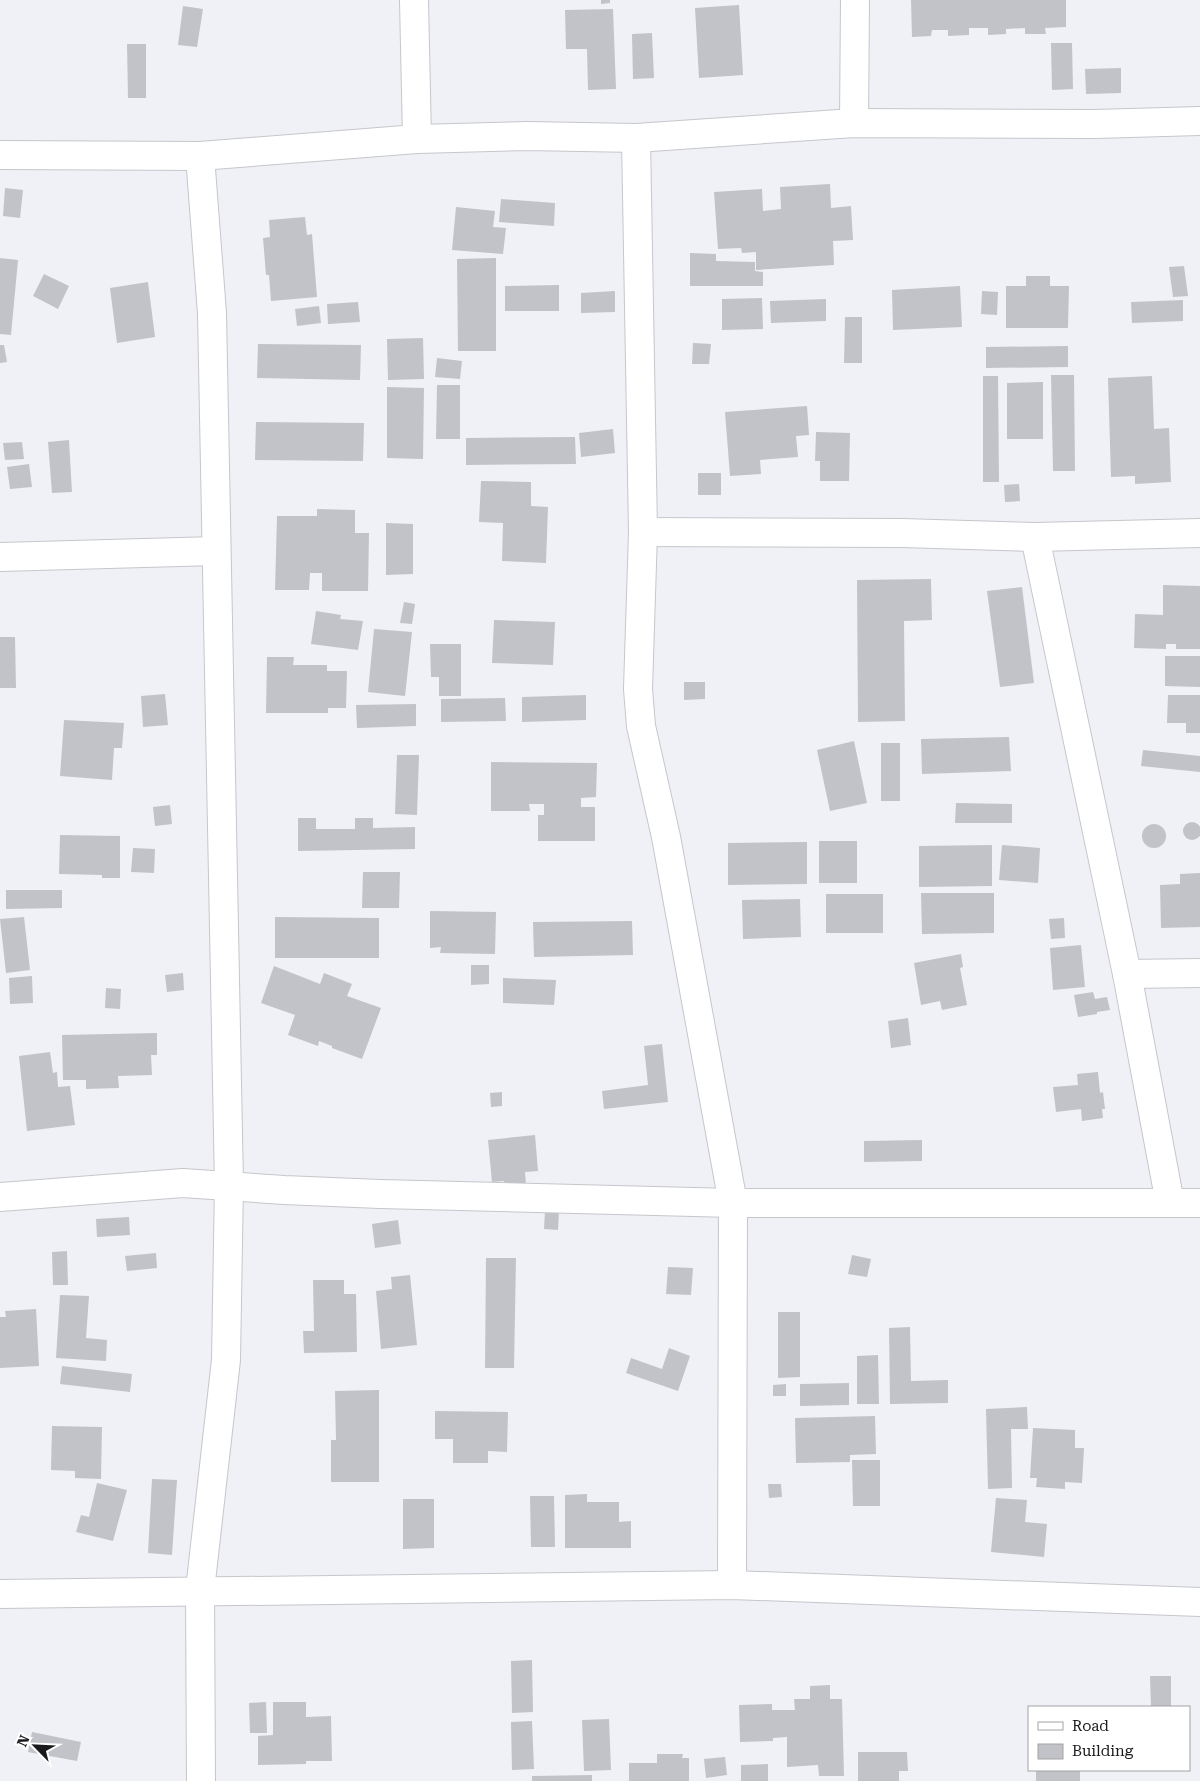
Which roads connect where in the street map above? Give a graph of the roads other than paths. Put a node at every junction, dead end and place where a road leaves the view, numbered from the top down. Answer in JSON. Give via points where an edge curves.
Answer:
{"nodes":[{"id":1,"x":414,"y":0,"type":"edge"},
{"id":2,"x":855,"y":0,"type":"edge"},
{"id":3,"x":1200,"y":121,"type":"edge"},
{"id":4,"x":854,"y":123,"type":"junction"},
{"id":5,"x":417,"y":138,"type":"junction"},
{"id":6,"x":636,"y":138,"type":"junction"},
{"id":7,"x":0,"y":155,"type":"edge"},
{"id":8,"x":200,"y":156,"type":"junction"},
{"id":9,"x":643,"y":532,"type":"junction"},
{"id":10,"x":1200,"y":533,"type":"edge"},
{"id":11,"x":1035,"y":536,"type":"junction"},
{"id":12,"x":216,"y":551,"type":"junction"},
{"id":13,"x":0,"y":557,"type":"edge"},
{"id":14,"x":1200,"y":973,"type":"edge"},
{"id":15,"x":1127,"y":974,"type":"junction"},
{"id":16,"x":229,"y":1185,"type":"junction"},
{"id":17,"x":0,"y":1197,"type":"edge"},
{"id":18,"x":733,"y":1203,"type":"junction"},
{"id":19,"x":1170,"y":1203,"type":"junction"},
{"id":20,"x":1200,"y":1203,"type":"edge"},
{"id":21,"x":732,"y":1585,"type":"junction"},
{"id":22,"x":200,"y":1590,"type":"junction"},
{"id":23,"x":0,"y":1594,"type":"edge"},
{"id":24,"x":1200,"y":1602,"type":"edge"},
{"id":25,"x":201,"y":1781,"type":"edge"}],
"edges":[{"from":1,"to":5,"type":"street"},
{"from":2,"to":4,"type":"street"},
{"from":3,"to":4,"type":"street"},
{"from":4,"to":6,"type":"street"},
{"from":5,"to":6,"type":"street"},
{"from":5,"to":8,"type":"street"},
{"from":6,"to":9,"type":"street"},
{"from":7,"to":8,"type":"street"},
{"from":8,"to":12,"type":"street","via":[[212,313]]},
{"from":9,"to":11,"type":"street"},
{"from":9,"to":18,"type":"street","via":[[638,689],[641,726],[666,838]]},
{"from":10,"to":11,"type":"street"},
{"from":11,"to":15,"type":"street"},
{"from":12,"to":13,"type":"street"},
{"from":12,"to":16,"type":"street"},
{"from":14,"to":15,"type":"street"},
{"from":15,"to":19,"type":"street"},
{"from":16,"to":17,"type":"street","via":[[183,1183]]},
{"from":16,"to":18,"type":"street","via":[[380,1194]]},
{"from":16,"to":22,"type":"street","via":[[226,1360]]},
{"from":18,"to":19,"type":"street"},
{"from":18,"to":21,"type":"street"},
{"from":19,"to":20,"type":"street"},
{"from":21,"to":22,"type":"street"},
{"from":21,"to":24,"type":"street"},
{"from":22,"to":23,"type":"street"},
{"from":22,"to":25,"type":"street"}]}
